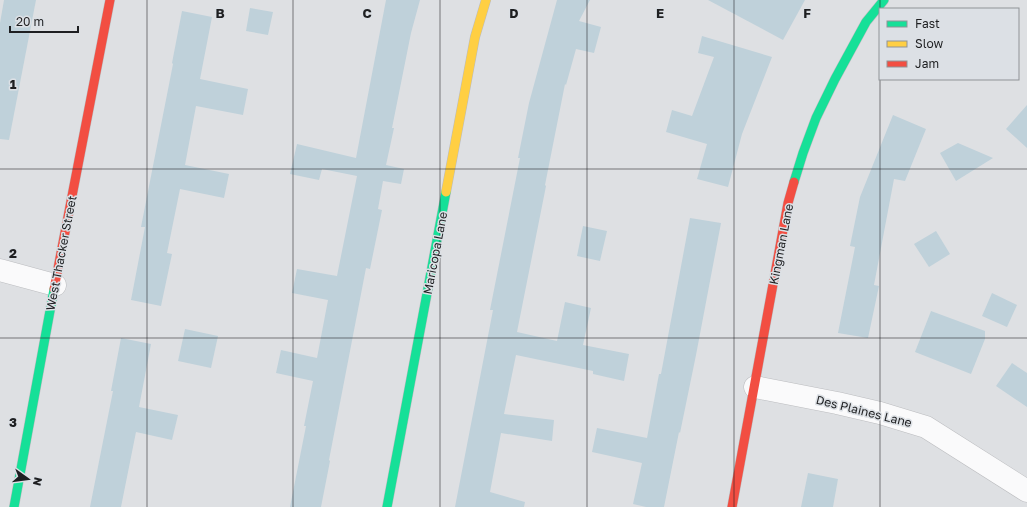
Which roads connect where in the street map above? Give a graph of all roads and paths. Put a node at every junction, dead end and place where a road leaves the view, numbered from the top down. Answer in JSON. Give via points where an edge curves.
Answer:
{"nodes":[{"id":1,"x":110,"y":0,"type":"edge"},
{"id":2,"x":486,"y":0,"type":"edge"},
{"id":3,"x":884,"y":0,"type":"edge"},
{"id":4,"x":0,"y":270,"type":"edge"},
{"id":5,"x":55,"y":285,"type":"junction"},
{"id":6,"x":755,"y":387,"type":"junction"},
{"id":7,"x":1027,"y":491,"type":"edge"},
{"id":8,"x":14,"y":507,"type":"edge"},
{"id":9,"x":387,"y":507,"type":"edge"},
{"id":10,"x":732,"y":507,"type":"edge"}],
"edges":[{"from":1,"to":5,"type":"street","name":"West Thacker Street"},
{"from":2,"to":9,"type":"street","name":"Maricopa Lane","via":[[475,36]]},
{"from":3,"to":6,"type":"street","name":"Kingman Lane","via":[[866,22],[835,79],[803,153],[788,203]]},
{"from":4,"to":5,"type":"street"},
{"from":5,"to":8,"type":"street","name":"West Thacker Street"},
{"from":6,"to":7,"type":"street","name":"Des Plaines Lane","via":[[880,413],[926,427]]},
{"from":6,"to":10,"type":"street","name":"Kingman Lane"}]}
